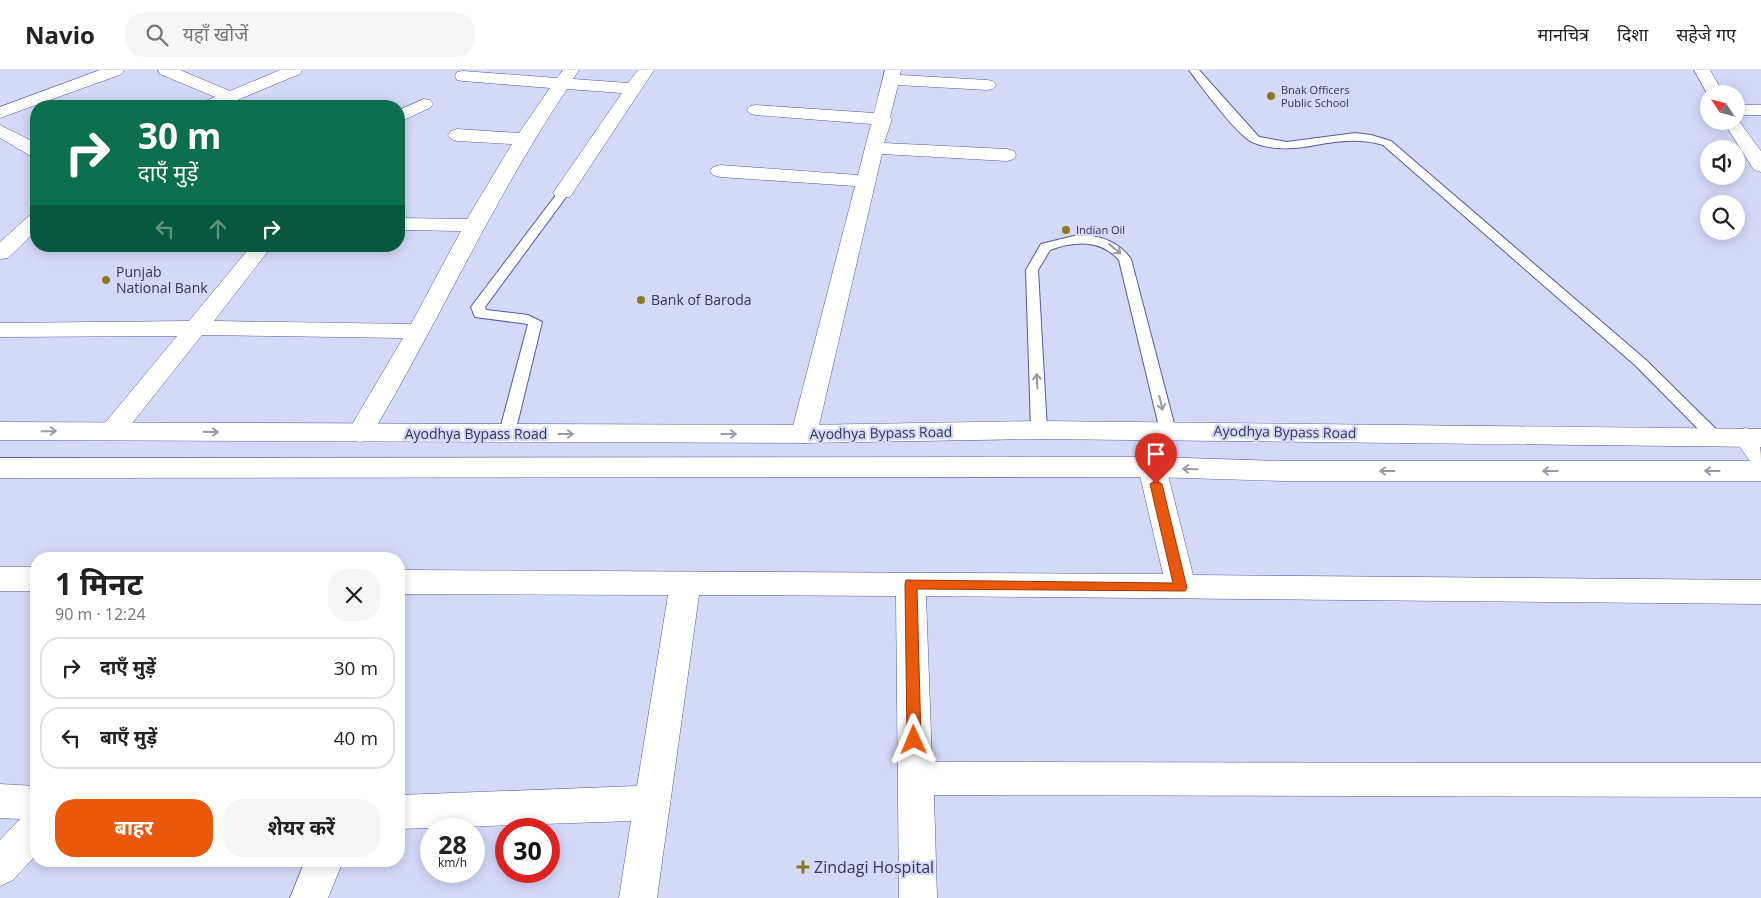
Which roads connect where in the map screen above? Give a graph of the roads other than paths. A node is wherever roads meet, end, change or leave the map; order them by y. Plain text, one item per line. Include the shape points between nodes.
1 (116, 70) edge
2 (166, 70) edge
3 (294, 70) edge
4 (646, 70) edge
5 (1194, 70) edge
6 (1702, 70) edge
7 (892, 74) edge
8 (463, 76) dead end
9 (567, 76) edge
10 (987, 85) dead end
11 (1710, 85) edge
12 (634, 89) junction
13 (230, 97) junction
14 (35, 100) edge
15 (223, 100) edge
16 (30, 102) edge
17 (424, 104) dead end
18 (756, 110) dead end
19 (1745, 110) edge
20 (1761, 110) edge
21 (0, 113) edge
22 (405, 114) edge
23 (882, 119) junction
24 (0, 130) edge
25 (1738, 130) edge
26 (457, 136) dead end
27 (524, 139) junction
28 (30, 148) edge
29 (876, 148) junction
30 (1007, 154) dead end
31 (1761, 166) edge
32 (720, 171) dead end
33 (867, 181) junction
34 (563, 193) joint
35 (405, 224) edge
36 (474, 224) junction
37 (30, 226) edge
38 (257, 252) edge
39 (0, 253) edge
40 (198, 328) junction
41 (0, 330) edge
42 (418, 331) junction
43 (113, 430) junction
44 (1039, 430) junction
45 (1221, 431) junction
46 (0, 432) edge
47 (1168, 432) junction
48 (360, 433) junction
49 (507, 434) junction
50 (804, 434) junction
51 (1715, 437) junction
52 (1756, 444) edge
53 (1152, 467) junction
54 (0, 468) edge
55 (1232, 470) junction
56 (1761, 471) edge
57 (0, 579) edge
58 (30, 579) edge
59 (405, 582) edge
60 (685, 584) junction
61 (911, 584) junction
62 (1181, 588) junction
63 (1761, 592) edge
64 (915, 778) junction
65 (1761, 780) edge
66 (0, 801) edge
67 (30, 803) edge
68 (652, 803) junction
69 (405, 812) edge
70 (30, 836) edge
71 (322, 867) edge
72 (0, 868) edge
73 (309, 898) edge
74 (638, 898) edge
75 (918, 898) edge

1 - 14 street
2 - 13 street
3 - 13 street
4 - 12 street
5 - 51 lane via 1253,138 1278,145 1361,136 1387,144 1642,363
6 - 11 street
7 - 10 street
7 - 23 street
8 - 9 street
9 - 12 street
9 - 27 street
12 - 34 street
13 - 15 street
16 - 21 street
17 - 22 street
18 - 23 street
19 - 20 street
23 - 29 street
24 - 28 street
25 - 31 street
26 - 27 street
27 - 36 street
29 - 30 street
29 - 33 street
32 - 33 street
33 - 50 street
34 - 49 lane via 478,307 480,314 535,322
35 - 36 street
36 - 42 street
37 - 39 street
38 - 40 street
40 - 41 street
40 - 42 street
40 - 43 street
42 - 48 street
46 -> 43 street, Ayodhya Bypass Road
43 -> 48 street, Ayodhya Bypass Road
44 - 47 street, Ayodhya Bypass Road
44 -> 47 lane via 1032,270 1045,247 1086,239 1107,242 1126,259
44 - 50 street, Ayodhya Bypass Road
45 - 47 street, Ayodhya Bypass Road
45 - 51 street, Ayodhya Bypass Road
45 - 55 street
48 - 49 street, Ayodhya Bypass Road
49 -> 50 street, Ayodhya Bypass Road
51 - 52 street, Ayodhya Bypass Road
53 - 54 street
55 -> 53 street
53 - 62 street
56 -> 55 street
57 - 58 street
59 - 60 street
60 - 61 street
60 - 68 street
61 - 62 street
61 - 64 street
62 - 63 street
64 - 65 street
64 - 75 street
66 - 67 street
68 - 69 street
68 - 74 street
70 - 72 street
71 - 73 street

